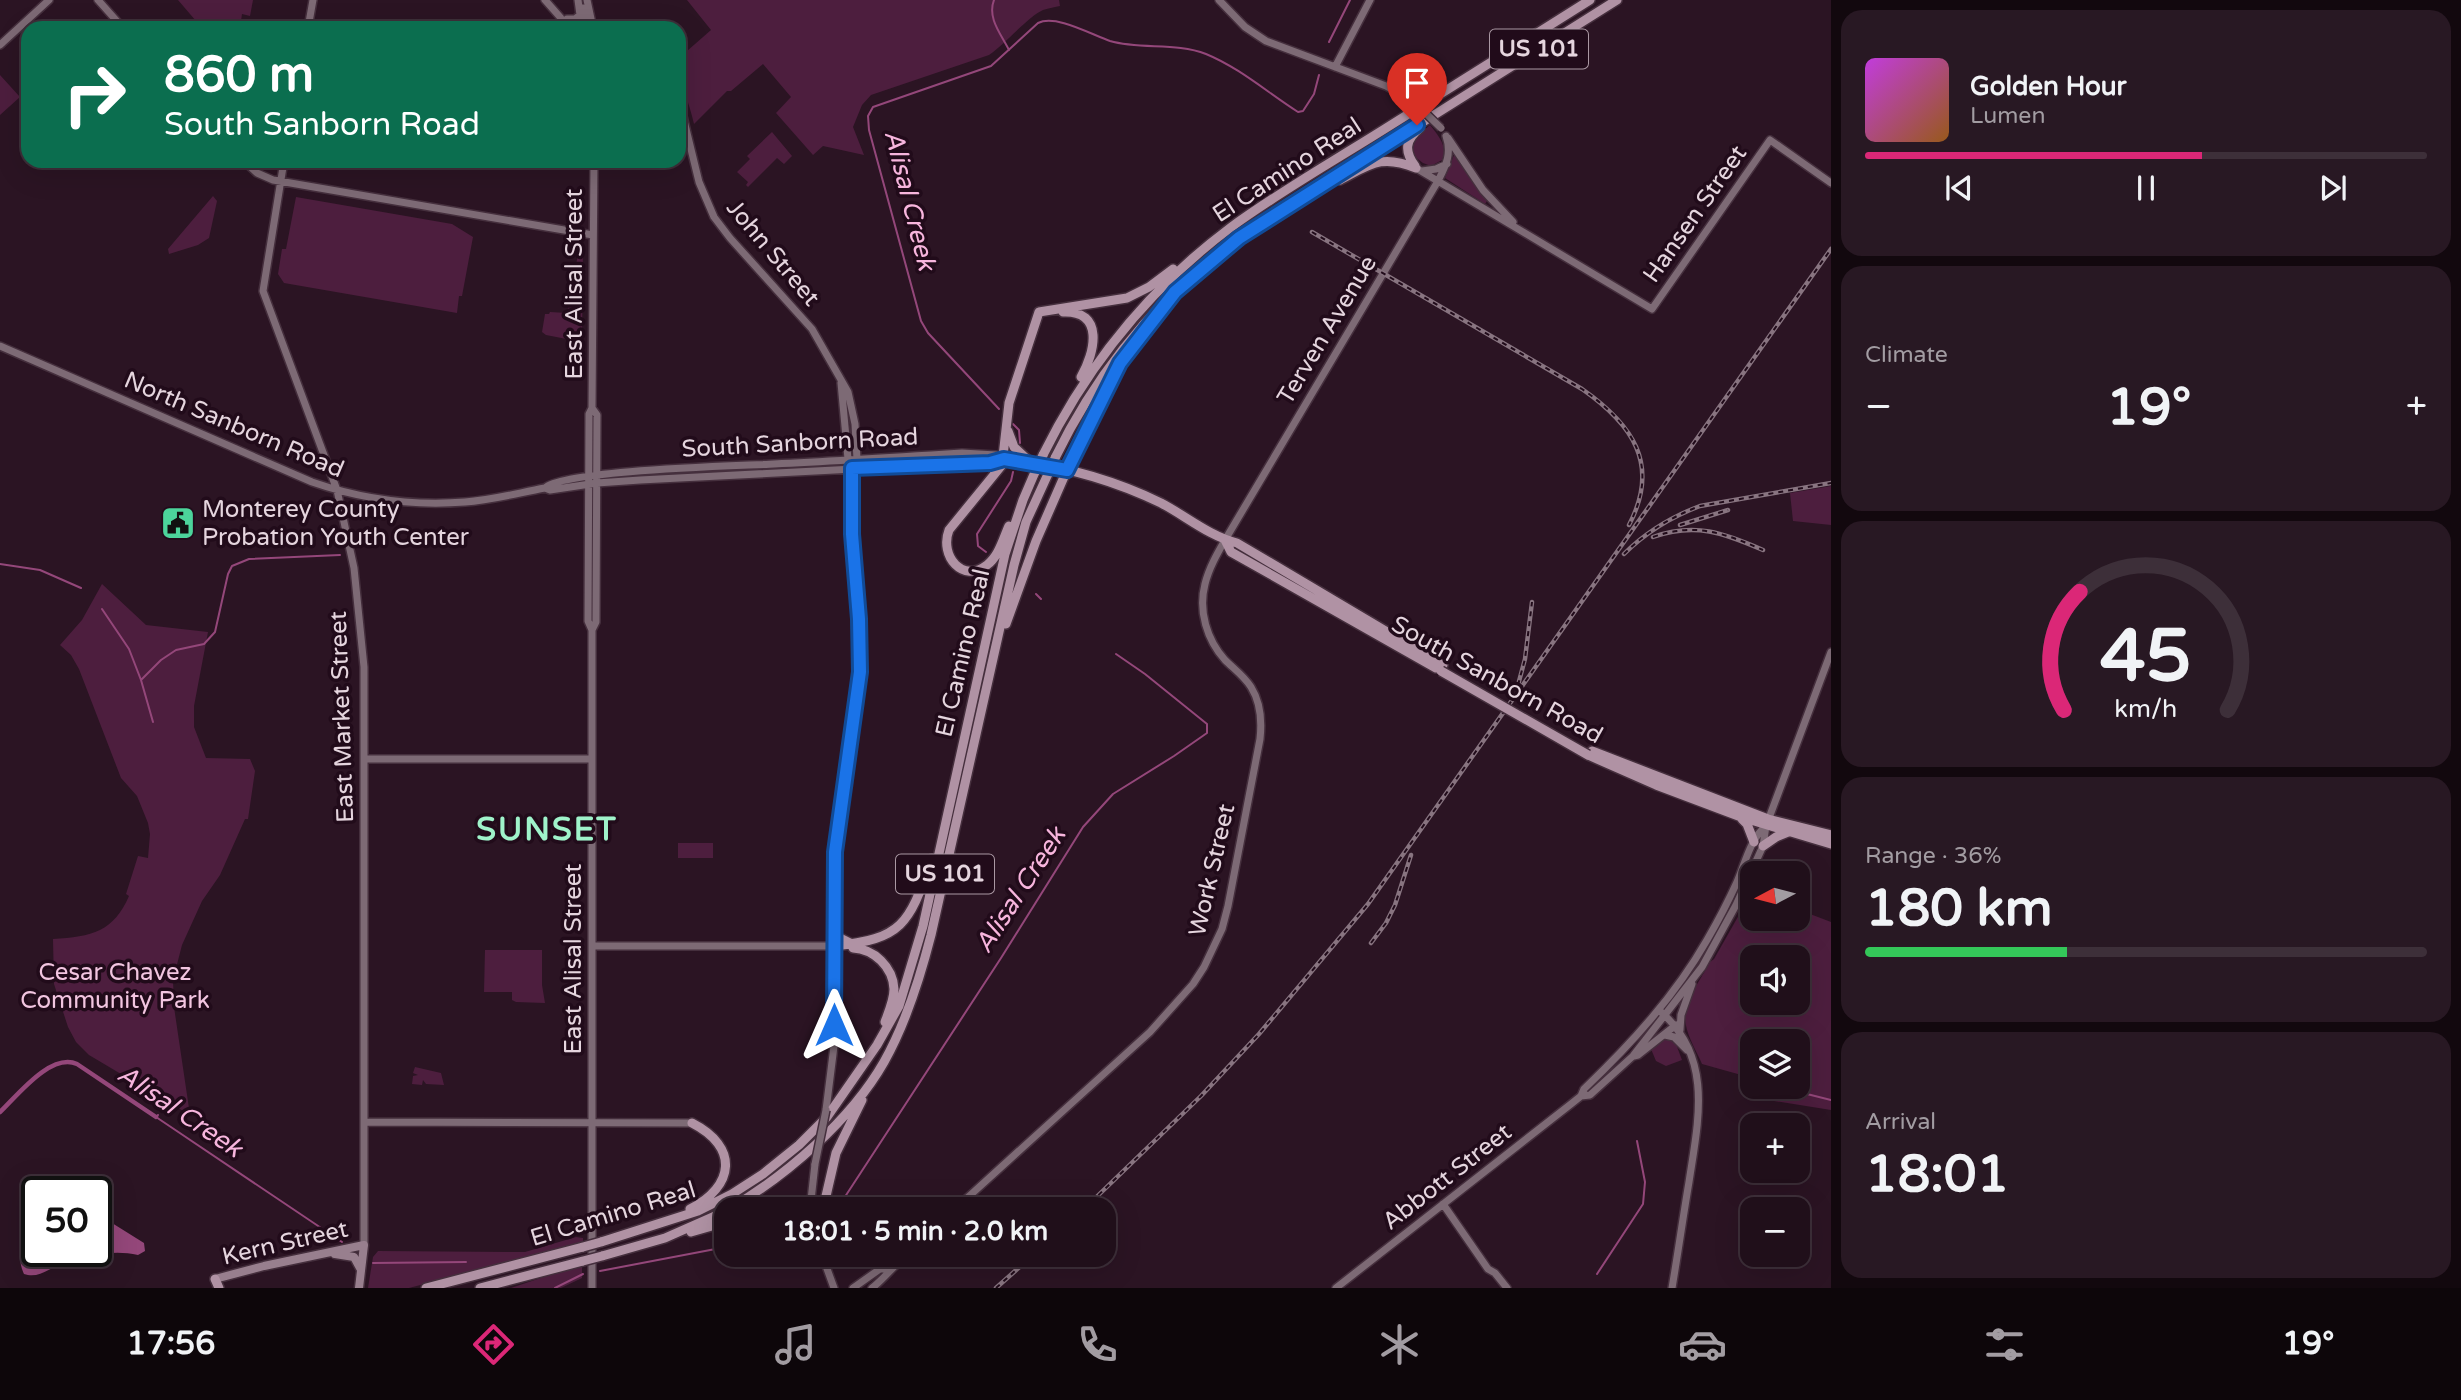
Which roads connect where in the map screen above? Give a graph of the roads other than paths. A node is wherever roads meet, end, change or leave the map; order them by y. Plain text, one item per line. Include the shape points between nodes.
1 (49, 0) edge
2 (98, 0) edge
3 (313, 0) edge
4 (545, 0) edge
5 (580, 0) edge
6 (587, 0) edge
7 (1219, 0) edge
8 (1370, 0) edge
9 (1617, 0) edge
10 (1585, 2) edge
11 (26, 21) edge
12 (117, 21) edge
13 (309, 21) edge
14 (565, 21) edge
15 (585, 21) edge
16 (592, 21) edge
17 (21, 26) edge
18 (0, 45) edge
19 (1335, 67) junction
20 (1461, 98) junction
21 (686, 129) edge
22 (1443, 132) junction
23 (1447, 163) junction
24 (252, 168) edge
25 (284, 168) edge
26 (594, 168) edge
27 (1419, 169) junction
28 (281, 181) junction
29 (1438, 181) junction
30 (1831, 183) edge
31 (1286, 207) junction
32 (1521, 230) junction
33 (593, 235) junction
34 (1208, 245) junction
35 (1175, 292) junction
36 (1034, 326) junction
37 (0, 346) edge
38 (841, 383) junction
39 (592, 408) junction
40 (1063, 416) junction
41 (1006, 424) junction
42 (848, 459) junction
43 (857, 459) junction
44 (1004, 459) junction
45 (1033, 467) junction
46 (852, 468) junction
47 (1067, 470) junction
48 (597, 479) junction
49 (587, 480) junction
50 (337, 490) junction
51 (1023, 500) junction
52 (1225, 540) junction
53 (592, 630) junction
54 (995, 652) junction
55 (1831, 652) edge
56 (1589, 753) junction
57 (365, 759) junction
58 (592, 760) junction
59 (1741, 817) junction
60 (1767, 822) junction
61 (944, 827) junction
62 (1788, 832) junction
63 (1831, 835) edge
64 (1758, 844) junction
65 (1831, 844) edge
66 (834, 920) junction
67 (859, 944) junction
68 (592, 946) junction
69 (834, 946) junction
70 (1695, 976) junction
71 (1662, 1012) junction
72 (1678, 1028) junction
73 (1665, 1035) junction
74 (877, 1045) junction
75 (1689, 1051) junction
76 (1633, 1056) junction
77 (868, 1087) junction
78 (1581, 1096) junction
79 (365, 1122) junction
80 (592, 1124) junction
81 (692, 1124) joint
82 (747, 1197) edge
83 (811, 1197) edge
84 (826, 1197) edge
85 (968, 1197) edge
86 (1443, 1204) junction
87 (714, 1216) edge
88 (659, 1224) junction
89 (714, 1225) edge
90 (665, 1238) junction
91 (364, 1245) junction
92 (328, 1253) junction
93 (826, 1267) edge
94 (892, 1267) edge
95 (889, 1269) junction
96 (362, 1275) junction
97 (524, 1276) junction
98 (216, 1285) edge
99 (590, 1287) edge
100 (359, 1288) edge
101 (426, 1288) edge
102 (480, 1288) edge
103 (498, 1288) edge
104 (834, 1288) edge
105 (853, 1288) edge
106 (872, 1288) edge
107 (1336, 1288) edge
108 (1507, 1288) edge
109 (1672, 1288) edge

1 - 11 main road
2 - 12 main road
3 - 13 main road
4 - 14 main road
5 - 14 main road via 580,15
5 - 15 main road
6 - 16 main road
7 - 19 main road via 1255,35
8 - 19 main road
9 - 20 highway, El Camino Real / US 101
10 - 34 highway, El Camino Real / US 101 via 1279,195
17 - 18 main road
19 - 22 main road, bridge via 1402,93
20 - 27 highway via 1409,140 1406,151
20 - 31 highway, El Camino Real / US 101
21 - 38 main road, John Street via 699,182 714,217 812,329
22 - 23 main road, Terven Avenue via 1450,147
22 - 32 main road via 1483,190
23 - 27 main road via 1436,169
23 - 29 main road, Terven Avenue
24 - 28 main road via 261,176
25 - 28 main road, East Market Street
26 - 33 main road, East Alisal Street
27 - 29 main road
27 - 31 highway via 1397,160 1377,162
28 - 33 main road
28 - 50 main road, East Market Street via 264,293
29 - 32 main road
29 - 52 main road, Terven Avenue
30 - 32 main road, Hansen Street via 1770,140 1652,309
31 - 35 highway, El Camino Real / US 101 via 1217,255
33 - 39 main road, East Alisal Street
34 - 36 highway via 1131,296 1039,312
34 - 40 highway, El Camino Real / US 101 via 1128,324
35 - 47 highway via 1120,363
35 - 54 highway, El Camino Real / US 101, bridge via 1103,376 1055,458 1026,522
36 - 40 highway via 1047,316 1069,312 1085,319 1093,331 1091,355
36 - 41 highway
37 - 50 main road, North Sanborn Road
38 - 42 main road, John Street
38 - 43 main road, John Street via 852,407
39 - 48 main road, East Alisal Street via 597,415
39 - 49 main road, East Alisal Street
40 - 45 highway, El Camino Real / US 101, bridge
41 - 44 highway
41 - 45 highway via 1014,447
42 - 43 main road, South Sanborn Road
42 - 46 main road, John Street
42 - 48 main road, South Sanborn Road
43 - 44 main road, South Sanborn Road via 962,453
43 - 46 main road, John Street
44 - 45 highway, South Sanborn Road
44 - 46 main road, South Sanborn Road
44 - 51 highway via 1000,470 949,530 945,546 953,562 968,570 988,564
45 - 47 highway, South Sanborn Road
45 - 51 highway, El Camino Real / US 101
46 - 48 main road, South Sanborn Road
46 - 66 main road, John Street via 860,672 837,828
47 - 52 highway, South Sanborn Road via 1144,495
47 - 54 highway
48 - 49 main road, North Sanborn Road
48 - 53 main road, East Alisal Street via 596,622
49 - 50 main road, North Sanborn Road via 481,500 426,503
49 - 53 main road, East Alisal Street via 588,621
50 - 57 main road, East Market Street via 353,561 362,639
51 - 61 highway, El Camino Real / US 101 via 1005,554
52 - 56 highway, South Sanborn Road, bridge via 1230,551
52 - 85 main road, Work Street via 1204,585 1205,622 1221,655 1252,689 1261,719 1222,929 1193,984 1150,1032
53 - 58 main road, East Alisal Street
54 - 77 highway, El Camino Real / US 101 via 923,967 902,1023
55 - 60 main road, Abbott Street
56 - 59 highway, South Sanborn Road
56 - 60 highway, South Sanborn Road
57 - 58 main road
57 - 79 main road, East Market Street
58 - 68 main road, East Alisal Street
59 - 60 highway, South Sanborn Road
59 - 64 highway
60 - 62 highway
60 - 63 highway
60 - 64 main road, Abbott Street
61 - 67 highway via 916,904 906,918 884,936
61 - 74 highway, El Camino Real / US 101 via 908,978 899,1006
62 - 64 highway
62 - 65 highway
64 - 70 main road, Abbott Street via 1737,905
64 - 71 main road, Abbott Street via 1707,941
66 - 67 highway via 839,938
66 - 69 main road, John Street
67 - 69 highway
68 - 69 main road
68 - 80 main road, East Alisal Street
69 - 74 highway via 867,951 888,968 894,997
69 - 83 main road, John Street, bridge via 834,1046
70 - 71 main road, Abbott Street
70 - 72 main road
71 - 72 main road
71 - 76 main road, Abbott Street
71 - 78 main road, Abbott Street
72 - 73 main road
72 - 75 main road
73 - 75 main road
73 - 76 main road
74 - 88 highway, El Camino Real / US 101 via 827,1116 773,1166 709,1206
75 - 109 main road via 1700,1109
76 - 78 main road, Abbott Street via 1590,1095
77 - 82 highway, El Camino Real / US 101 via 832,1129
77 - 84 highway via 836,1153
78 - 86 main road, Abbott Street
79 - 80 main road
79 - 91 main road, East Market Street
80 - 81 main road
80 - 99 main road, East Alisal Street
81 - 88 highway via 710,1133 720,1145 726,1162 724,1177 704,1201
86 - 107 main road, Abbott Street
86 - 108 main road via 1488,1269
87 - 90 highway, El Camino Real / US 101
88 - 101 highway, El Camino Real / US 101, bridge
89 - 90 highway
90 - 97 highway, El Camino Real / US 101, bridge
91 - 92 main road, Kern Street
91 - 96 main road, East Market Street
92 - 96 main road via 355,1258
92 - 98 main road, Kern Street
93 - 104 main road
94 - 95 main road
95 - 105 main road via 880,1269
95 - 106 main road via 886,1278
96 - 100 main road, East Market Street
97 - 102 highway, El Camino Real / US 101
97 - 103 highway

